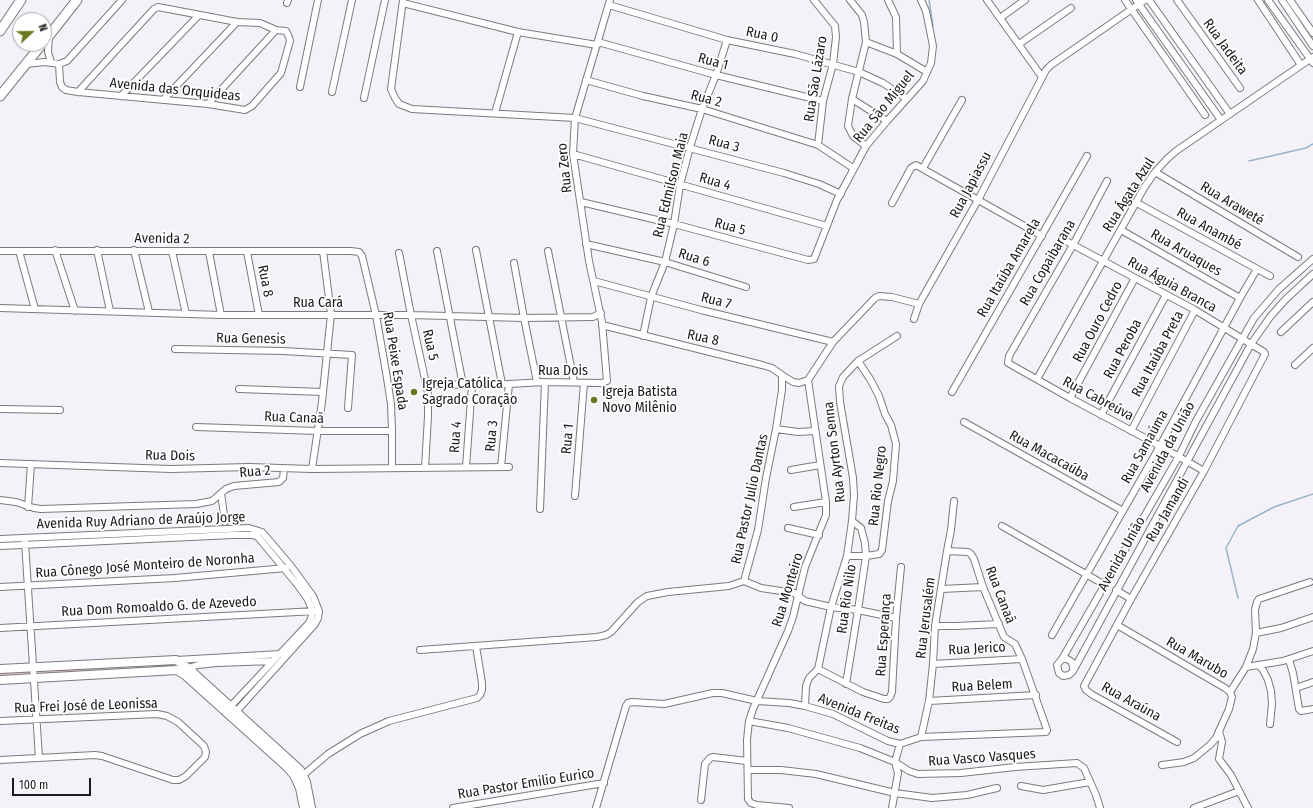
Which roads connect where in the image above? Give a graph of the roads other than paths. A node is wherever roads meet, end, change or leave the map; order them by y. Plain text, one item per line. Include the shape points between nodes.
1 (21, 0) edge
2 (77, 0) edge
3 (122, 0) edge
4 (318, 0) edge
5 (352, 0) edge
6 (385, 0) edge
7 (814, 0) edge
8 (850, 0) edge
9 (888, 0) edge
10 (921, 0) edge
11 (987, 0) edge
12 (1026, 0) edge
13 (1125, 0) edge
14 (1145, 0) edge
15 (1149, 0) edge
16 (1177, 0) edge
17 (1258, 0) edge
18 (1268, 0) edge
19 (1282, 0) edge
20 (1290, 0) edge
21 (403, 1) edge
22 (610, 2) edge
23 (1138, 2) edge
24 (1071, 8) dead end
25 (1132, 9) junction
26 (199, 15) junction
27 (1000, 18) junction
28 (237, 22) junction
29 (276, 30) junction
30 (0, 31) edge
31 (52, 31) edge
32 (518, 32) junction
33 (1313, 33) edge
34 (726, 40) junction
35 (866, 42) junction
36 (597, 44) junction
37 (1019, 44) junction
38 (1313, 46) edge
39 (36, 52) edge
40 (48, 52) edge
41 (897, 54) junction
42 (1312, 60) edge
43 (51, 62) junction
44 (26, 64) junction
45 (59, 64) junction
46 (832, 64) junction
47 (1302, 65) junction
48 (859, 72) junction
49 (927, 72) junction
50 (716, 75) junction
51 (1042, 77) junction
52 (586, 80) junction
53 (1209, 84) junction
54 (300, 87) dead end
55 (1240, 88) dead end
56 (1200, 90) junction
57 (78, 92) junction
58 (332, 92) dead end
59 (0, 96) edge
60 (121, 96) junction
61 (364, 98) dead end
62 (164, 99) junction
63 (852, 99) junction
64 (907, 99) junction
65 (962, 100) dead end
66 (823, 102) junction
67 (208, 104) junction
68 (702, 109) junction
69 (495, 113) junction
70 (1230, 114) junction
71 (1205, 115) dead end
72 (575, 118) junction
73 (887, 120) junction
74 (1221, 120) junction
75 (818, 145) junction
76 (866, 146) junction
77 (690, 147) junction
78 (573, 154) junction
79 (1087, 156) dead end
80 (853, 168) junction
81 (923, 168) junction
82 (1155, 172) junction
83 (1107, 181) dead end
84 (680, 185) junction
85 (841, 194) junction
86 (978, 200) junction
87 (581, 202) junction
88 (892, 203) dead end
89 (1137, 203) junction
90 (674, 224) junction
91 (827, 226) junction
92 (1121, 230) junction
93 (1042, 236) junction
94 (1064, 240) dead end
95 (586, 244) junction
96 (1073, 245) junction
97 (55, 250) junction
98 (97, 250) junction
99 (134, 250) junction
100 (476, 250) dead end
101 (0, 251) edge
102 (19, 251) junction
103 (172, 251) junction
104 (323, 251) junction
105 (437, 251) dead end
106 (548, 251) dead end
107 (209, 252) junction
108 (247, 252) junction
109 (399, 253) dead end
110 (781, 253) joint
111 (1298, 257) dead end
112 (362, 259) joint
113 (1313, 259) edge
114 (1103, 260) junction
115 (665, 262) junction
116 (514, 263) dead end
117 (1257, 269) junction
118 (1313, 274) edge
119 (1270, 276) dead end
120 (1135, 278) junction
121 (594, 281) junction
122 (746, 287) dead end
123 (1166, 295) junction
124 (651, 297) junction
125 (1240, 298) junction
126 (1313, 302) edge
127 (919, 304) junction
128 (0, 308) edge
129 (35, 309) junction
130 (1195, 310) junction
131 (75, 311) junction
132 (110, 311) junction
133 (149, 312) junction
134 (601, 313) junction
135 (186, 314) junction
136 (331, 314) junction
137 (221, 315) junction
138 (376, 315) junction
139 (411, 315) junction
140 (259, 316) junction
141 (451, 317) junction
142 (593, 317) junction
143 (488, 318) junction
144 (524, 318) junction
145 (561, 318) junction
146 (914, 319) dead end
147 (602, 324) junction
148 (1224, 327) junction
149 (1281, 332) dead end
150 (643, 336) junction
151 (897, 336) dead end
152 (1241, 338) junction
153 (833, 342) junction
154 (1251, 344) junction
155 (1313, 348) edge
156 (175, 349) dead end
157 (326, 354) junction
158 (1266, 355) joint
159 (1009, 356) joint
160 (858, 361) junction
161 (1295, 365) dead end
162 (782, 375) junction
163 (1037, 379) junction
164 (808, 380) junction
165 (537, 382) junction
166 (545, 382) junction
167 (574, 382) junction
168 (584, 383) junction
169 (602, 383) joint
170 (502, 384) junction
171 (509, 384) junction
172 (463, 385) junction
173 (472, 385) junction
174 (427, 386) junction
175 (239, 389) dead end
176 (323, 392) junction
177 (952, 392) dead end
178 (1070, 398) junction
179 (348, 408) dead end
180 (0, 409) edge
181 (60, 410) dead end
182 (1101, 415) junction
183 (964, 422) dead end
184 (196, 427) dead end
185 (776, 429) junction
186 (318, 431) junction
187 (392, 431) junction
188 (815, 431) junction
189 (1131, 431) junction
190 (1160, 446) junction
191 (1178, 456) junction
192 (1187, 461) junction
193 (0, 463) edge
194 (31, 464) junction
195 (820, 464) junction
196 (466, 467) junction
197 (501, 467) junction
198 (509, 467) dead end
199 (392, 468) junction
200 (425, 468) junction
201 (284, 469) junction
202 (312, 469) junction
203 (791, 470) dead end
204 (1204, 471) junction
205 (221, 493) junction
206 (575, 496) dead end
207 (0, 500) edge
208 (954, 501) dead end
209 (826, 502) junction
210 (28, 506) junction
211 (794, 507) dead end
212 (540, 509) dead end
213 (1123, 511) junction
214 (852, 521) junction
215 (225, 522) dead end
216 (1002, 526) dead end
217 (788, 528) dead end
218 (819, 535) junction
219 (0, 539) edge
220 (25, 542) junction
221 (0, 546) edge
222 (947, 551) junction
223 (847, 556) junction
224 (866, 556) junction
225 (291, 566) junction
226 (902, 567) dead end
227 (284, 569) junction
228 (1086, 574) junction
229 (744, 581) junction
230 (1310, 582) dead end
231 (1105, 585) junction
232 (28, 586) junction
233 (0, 587) edge
234 (983, 587) junction
235 (941, 588) junction
236 (1116, 590) junction
237 (798, 596) junction
238 (1131, 599) junction
239 (831, 607) junction
240 (858, 610) junction
241 (319, 611) junction
242 (312, 612) junction
243 (1313, 617) edge
244 (896, 618) junction
245 (999, 624) junction
246 (1117, 625) junction
247 (31, 626) junction
248 (935, 626) junction
249 (0, 628) edge
250 (1256, 633) junction
251 (1052, 634) dead end
252 (476, 646) junction
253 (420, 650) dead end
254 (1313, 651) edge
255 (281, 657) junction
256 (1062, 659) junction
257 (176, 660) junction
258 (1022, 660) junction
259 (1289, 660) junction
260 (273, 661) junction
261 (933, 664) junction
262 (1258, 665) junction
263 (34, 666) junction
264 (188, 668) junction
265 (1073, 668) junction
266 (1246, 668) junction
267 (0, 669) edge
268 (818, 669) junction
269 (177, 670) junction
270 (1090, 676) joint
271 (35, 678) junction
272 (0, 680) edge
273 (1313, 682) edge
274 (846, 684) junction
275 (1296, 688) junction
276 (1230, 692) junction
277 (1036, 695) junction
278 (757, 701) junction
279 (929, 701) junction
280 (805, 706) junction
281 (1313, 709) edge
282 (231, 712) junction
283 (37, 720) junction
284 (0, 721) edge
285 (749, 721) junction
286 (1270, 724) dead end
287 (1047, 730) joint
288 (1219, 730) junction
289 (921, 737) junction
290 (1178, 742) dead end
291 (900, 744) junction
292 (39, 758) junction
293 (0, 760) edge
294 (747, 761) junction
295 (896, 762) junction
296 (1162, 765) dead end
297 (748, 770) junction
298 (300, 778) junction
299 (1090, 782) junction
300 (604, 783) junction
301 (1021, 786) dead end
302 (997, 788) dead end
303 (1239, 791) junction
304 (895, 793) junction
305 (701, 800) dead end
306 (764, 806) edge
307 (304, 808) edge
308 (311, 808) edge
309 (453, 808) edge
310 (596, 808) edge
311 (789, 808) edge
312 (892, 808) edge
313 (1100, 808) edge
314 (1194, 808) edge
315 (1248, 808) edge

1 - 30 main road
2 - 31 main road
3 - 45 street via 71,58
4 - 54 street
5 - 58 street
6 - 61 street
7 - 46 street, Rua São Lázaro via 835,26
8 - 35 street via 862,15
9 - 41 street via 896,18
10 - 49 street, Rua São Miguel via 926,11 933,46
11 - 27 street
12 - 27 street
13 - 25 street
14 - 23 street, Rua Japiassu
15 - 53 street
16 - 55 street, Rua Jadeita
17 - 47 street
18 - 42 street
19 - 38 street
20 - 33 street
21 - 32 street, Rua 1
21 - 69 street, Rua 3 via 391,89 394,98 399,104 412,109
22 - 34 street, Rua 0
22 - 36 street, Rua Zero
23 - 25 street, Rua Japiassu
23 - 56 street
24 - 37 street
25 - 51 street, Rua Japiassu via 1051,64
25 - 71 street
26 - 28 street
26 - 57 street via 158,7
26 - 60 street
27 - 37 street
28 - 29 street via 260,23
28 - 62 street
29 - 67 street
29 - 67 street, Avenida das Orquideas via 286,31 290,41 281,73 248,109
32 - 36 street, Rua 1
32 - 69 street
34 - 46 street, Rua 0
34 - 50 street, Rua Edmilson Maia
35 - 41 street
35 - 48 street
36 - 50 street, Rua 1
36 - 52 street, Rua Zero
37 - 51 street
39 - 44 main road
40 - 43 street
41 - 49 street
42 - 47 street, Rua Ágata Azul
43 - 44 street
43 - 45 street
44 - 59 main road
45 - 57 street, Avenida das Orquideas via 62,87
46 - 48 street, Rua 0
46 - 66 street, Rua São Lázaro
47 - 70 street, Rua Ágata Azul
48 - 63 street
48 - 64 street, Rua 0 via 883,83
49 - 64 street, Rua São Miguel via 923,81
50 - 66 street, Rua 1
50 - 68 street, Rua Edmilson Maia
51 - 86 street, Rua Japiassu
52 - 68 street, Rua 2
52 - 72 street, Rua Zero
53 - 56 street
53 - 70 street
56 - 74 street
57 - 60 street, Avenida das Orquideas
60 - 62 street, Avenida das Orquideas
62 - 67 street, Avenida das Orquideas
63 - 73 street
63 - 76 street via 848,126 853,136
64 - 73 street, Rua São Miguel
65 - 81 street
66 - 75 street, Rua São Lázaro
68 - 75 street, Rua 2
68 - 77 street, Rua Edmilson Maia
69 - 72 street, Rua 3
70 - 74 street, Rua Ágata Azul
72 - 77 street, Rua 3
72 - 78 street, Rua Zero
73 - 76 street, Rua São Miguel
74 - 82 street, Rua Ágata Azul via 1176,151
75 - 80 street
76 - 80 street, Rua São Miguel
77 - 84 street, Rua Edmilson Maia
77 - 85 street, Rua 3 via 784,172
78 - 84 street, Rua 4
78 - 87 street, Rua Zero
79 - 93 street, Rua Itaúba Amarela
80 - 85 street, Rua São Miguel
81 - 86 street
81 - 88 street via 916,165 911,168
82 - 89 street, Rua Ágata Azul
82 - 111 street, Rua Araweté
83 - 96 street, Rua Copaibarana
84 - 90 street, Rua Edmilson Maia
84 - 91 street, Rua 4
85 - 91 street, Rua São Miguel
86 - 93 street
86 - 127 street, Rua Japiassu
87 - 90 street, Rua 5
87 - 95 street, Rua Zero
89 - 92 street, Rua Ágata Azul
89 - 117 street, Rua Anambé
90 - 110 street, Rua 5
90 - 115 street, Rua Edmilson Maia
91 - 110 street, Rua São Miguel via 814,258 808,260
92 - 114 street, Rua Ágata Azul
92 - 125 street, Rua Aruaques
93 - 177 street, Rua Itaúba Amarela
94 - 96 street, Rua Águia Branca
95 - 115 street, Rua 6
95 - 121 street, Rua Zero
96 - 114 street, Rua Águia Branca
96 - 159 street, Rua Copaibarana
97 - 98 street, Avenida 2
97 - 102 street, Avenida 2
97 - 131 street
98 - 99 street, Avenida 2
98 - 132 street
99 - 103 street, Avenida 2
99 - 133 street
100 - 143 street
101 - 102 street, Avenida 2
102 - 129 street
103 - 107 street, Avenida 2
103 - 135 street
104 - 108 street, Avenida 2
104 - 112 street, Avenida 2 via 357,252
104 - 136 street
105 - 141 street
106 - 145 street
107 - 108 street, Avenida 2
107 - 137 street
108 - 140 street, Rua 8
109 - 139 street, Rua 5
112 - 138 street, Rua Peixe Espada
113 - 152 street, Avenida da União via 1265,304
114 - 120 street, Rua Águia Branca
114 - 163 street, Rua Ágata Azul
115 - 122 street, Rua 6
115 - 124 street, Rua Edmilson Maia
116 - 144 street
117 - 119 street, Rua Anambé
117 - 125 street, Rua Samaúma
118 - 154 street, Avenida União via 1285,300
120 - 123 street, Rua Águia Branca
120 - 178 street, Rua Ouro Cedro
121 - 124 street, Rua 7
121 - 134 street, Rua Zero
123 - 130 street, Rua Águia Branca
123 - 182 street, Rua Peroba
124 - 150 street, Rua Edmilson Maia
124 - 153 street, Rua 7
125 - 148 street, Rua Samaúma
126 - 149 street
127 - 146 street, Rua Japiassu
127 - 153 street via 879,296
128 - 129 street, Rua Cará
129 - 131 street, Rua Cará
130 - 148 street, Rua Águia Branca
130 - 189 street, Rua Itaúba Preta
131 - 132 street, Rua Cará
132 - 133 street, Rua Cará
133 - 135 street, Rua Cará
134 - 142 street, Rua Cará
134 - 147 street, Rua Zero
135 - 137 street, Rua Cará
136 - 138 street, Rua Cará
136 - 140 street, Rua Cará
136 - 157 street
137 - 140 street, Rua Cará
138 - 139 street, Rua Cará
138 - 187 street, Rua Peixe Espada via 391,404
139 - 141 street, Rua Cará
139 - 174 street, Rua 5
141 - 143 street, Rua Cará
141 - 172 street
142 - 145 street, Rua Cará
142 - 147 street, Rua 8
143 - 144 street, Rua Cará
143 - 170 street
144 - 145 street, Rua Cará
144 - 165 street
145 - 167 street
147 - 150 street, Rua 8
147 - 169 street, Rua Zero via 607,380
148 - 152 street, Rua Águia Branca
148 - 190 street, Rua Samaúma
150 - 162 street, Rua 8 via 762,365
151 - 160 street, Rua Ayrton Senna
152 - 154 street, Rua Águia Branca
152 - 191 street, Avenida da União
153 - 164 street
154 - 158 street, Rua Águia Branca
154 - 192 street, Avenida União
155 - 161 street
156 - 157 street, Rua Genesis
157 - 176 street
157 - 179 street, Rua Genesis via 352,356
158 - 204 street, Rua Jamandi
159 - 163 street, Rua Cabreúva via 1009,364
160 - 214 street, Rua Ayrton Senna via 843,377 839,386 853,484
160 - 224 street, Rua Rio Negro via 879,396 892,425 896,444 894,481 888,501 882,550 880,554
162 - 164 street via 799,383
162 - 185 street, Rua Pastor Julio Dantas
163 - 178 street, Rua Cabreúva
164 - 188 street, Rua Monteiro
165 - 166 street, Rua Dois
165 - 171 street, Rua Dois
166 - 167 street, Rua Dois
166 - 212 street
167 - 168 street, Rua Dois
168 - 169 street, Rua Dois
168 - 206 street, Rua 1
170 - 171 street, Rua Dois
170 - 173 street, Rua Dois
171 - 197 street, Rua 3
172 - 173 street, Rua Dois
172 - 174 street, Rua Dois
173 - 196 street, Rua 4
174 - 200 street, Rua 5
175 - 176 street
176 - 186 street
178 - 182 street, Rua Cabreúva
180 - 181 street
182 - 189 street, Rua Cabreúva
183 - 213 street, Rua Macacaúba
184 - 186 street, Rua Canaã
185 - 188 street
185 - 229 street, Rua Pastor Julio Dantas via 758,530
186 - 187 street, Rua Canaã
186 - 202 street
187 - 199 street, Rua Peixe Espada
188 - 195 street, Rua Monteiro
189 - 190 street, Rua Cabreúva
190 - 191 street, Rua Cabreúva
190 - 213 street, Rua Samaúma
191 - 192 street, Rua Cabreúva
191 - 231 street, Avenida da União
192 - 204 street, Rua Cabreúva
192 - 236 street, Avenida União
193 - 194 street, Rua Dois
194 - 201 street, Rua Dois via 171,469
194 - 210 street
195 - 203 street
195 - 209 street, Rua Monteiro
196 - 197 street, Rua 2
196 - 200 street, Rua 2
197 - 198 street, Rua 2
199 - 200 street, Rua 2
199 - 202 street, Rua 2
201 - 202 street, Rua 2
201 - 205 street, Rua 2 via 283,478 279,482 241,484 229,487
204 - 238 street, Rua Jamandi
205 - 210 street, Rua 2 via 212,501 190,505 50,509
205 - 215 street
207 - 210 street, Rua 2
208 - 222 street, Rua Jerusalém
209 - 211 street
209 - 218 street, Rua Monteiro via 826,516
213 - 228 street, Rua Samaúma
214 - 223 street, Rua Ayrton Senna
214 - 224 street, Rua Rio Nilo via 860,528
216 - 228 street
217 - 218 street
218 - 237 street, Rua Monteiro via 805,567
219 - 220 street, Avenida Ruy Adriano de Araújo Jorge
220 - 221 street, Avenida Ruy Adriano de Araújo Jorge
220 - 225 street, Avenida Ruy Adriano de Araújo Jorge via 249,528 262,532
220 - 227 street, Avenida Ruy Adriano de Araújo Jorge via 254,535
220 - 232 street
222 - 234 street, Rua Canaã via 971,554
222 - 235 street, Rua Jerusalém
223 - 224 street
223 - 239 street, Rua Ayrton Senna
224 - 240 street, Rua Rio Nilo
225 - 227 street, Rua Cônego José Monteiro de Noronha
225 - 241 street, Avenida Ruy Adriano de Araújo Jorge via 313,596
226 - 244 street, Rua Esperança
227 - 232 street, Rua Cônego José Monteiro de Noronha
227 - 242 street, Avenida Ruy Adriano de Araújo Jorge via 307,598
228 - 231 street
228 - 251 street, Rua Samaúma
229 - 237 street
229 - 252 street, Rua Pastor Julio Dantas via 729,586 647,596 606,635
230 - 250 street via 1259,599 1255,610
231 - 256 street, Avenida da União
232 - 233 street, Rua Cônego José Monteiro de Noronha
232 - 247 street
234 - 235 street
234 - 245 street, Rua Canaã
235 - 248 street, Rua Jerusalém
236 - 238 street
236 - 265 street, Avenida União
237 - 239 street via 806,601
237 - 278 street, Rua Monteiro via 785,638
238 - 246 street, Rua Jamandi
239 - 240 street
239 - 268 street, Rua Ayrton Senna
240 - 244 street
240 - 274 street, Rua Rio Nilo
241 - 242 street, Rua Dom Romoaldo G. de Azevedo
241 - 255 street via 315,624 288,654
242 - 247 street, Rua Dom Romoaldo G. de Azevedo
242 - 255 street via 309,623
243 - 250 street
244 - 274 street, Rua Esperança via 890,697 884,699
245 - 248 street
245 - 258 street, Rua Canaã via 1004,637 1015,644
246 - 270 street, Rua Jamandi
246 - 276 street, Rua Marubo
247 - 249 street, Rua Dom Romoaldo G. de Azevedo
247 - 263 street
248 - 261 street, Rua Jerusalém
250 - 266 street
252 - 253 street, Rua Pastor Julio Dantas
252 - 298 street via 482,683 482,690 477,698 389,721 360,734 328,754
254 - 259 street
255 - 257 street
255 - 260 street
255 - 282 street
256 - 265 street via 1070,660
256 - 265 street, Avenida da União via 1057,665 1057,671 1061,675 1069,675
257 - 263 street
257 - 264 street
258 - 261 street, Rua Jerico
258 - 277 street, Rua Canaã
259 - 262 street
259 - 275 street
260 - 264 street via 217,663
260 - 282 street
261 - 279 street, Rua Jerusalém
262 - 266 street
262 - 286 street via 1263,670 1271,690
263 - 267 street
263 - 271 street
264 - 269 street
264 - 282 street
266 - 276 street
268 - 274 street
268 - 280 street, Rua Ayrton Senna via 809,678 806,686
269 - 271 street
269 - 282 street
270 - 290 street, Rua Araúna via 1084,687 1091,694
271 - 272 street
271 - 283 street
273 - 275 street
275 - 281 street via 1299,709
276 - 288 street, Rua Marubo via 1232,700
277 - 279 street, Rua Belem
277 - 287 street, Rua Canaã
278 - 280 street, Avenida Freitas
278 - 285 street, Rua Monteiro
278 - 300 street, Avenida Freitas via 713,692 662,704 631,702 626,706 622,716
279 - 289 street, Rua Jerusalém
280 - 291 street, Avenida Freitas via 845,719 888,741
282 - 298 street via 290,761
283 - 284 street, Rua Frei José de Leonissa
283 - 292 street
283 - 292 street, Rua Frei José de Leonissa via 157,714 178,722 204,746 206,752 205,757 179,780 102,756
285 - 294 street, Rua Monteiro
285 - 295 street, Rua Vasco Vasques via 788,728 860,748
287 - 289 street, Avenida Freitas via 1043,733
288 - 296 street, Rua Marubo via 1210,745 1194,758
288 - 303 street via 1222,742 1219,759
289 - 291 street, Avenida Freitas
291 - 295 street
292 - 293 street
294 - 297 street, Rua Monteiro
294 - 305 street via 710,758 705,764
295 - 299 street, Rua Vasco Vasques via 909,771 930,775 1077,763 1084,768
295 - 304 street via 898,773
297 - 304 street via 816,774
297 - 306 street, Rua Monteiro via 748,796 751,803
298 - 307 street
298 - 308 street via 306,782
299 - 301 street via 1043,790
299 - 313 street, Rua Vasco Vasques
300 - 309 street, Rua Pastor Emilio Eurico
300 - 310 street
302 - 304 street via 947,798
303 - 314 street
303 - 315 street
304 - 312 street
306 - 311 street

